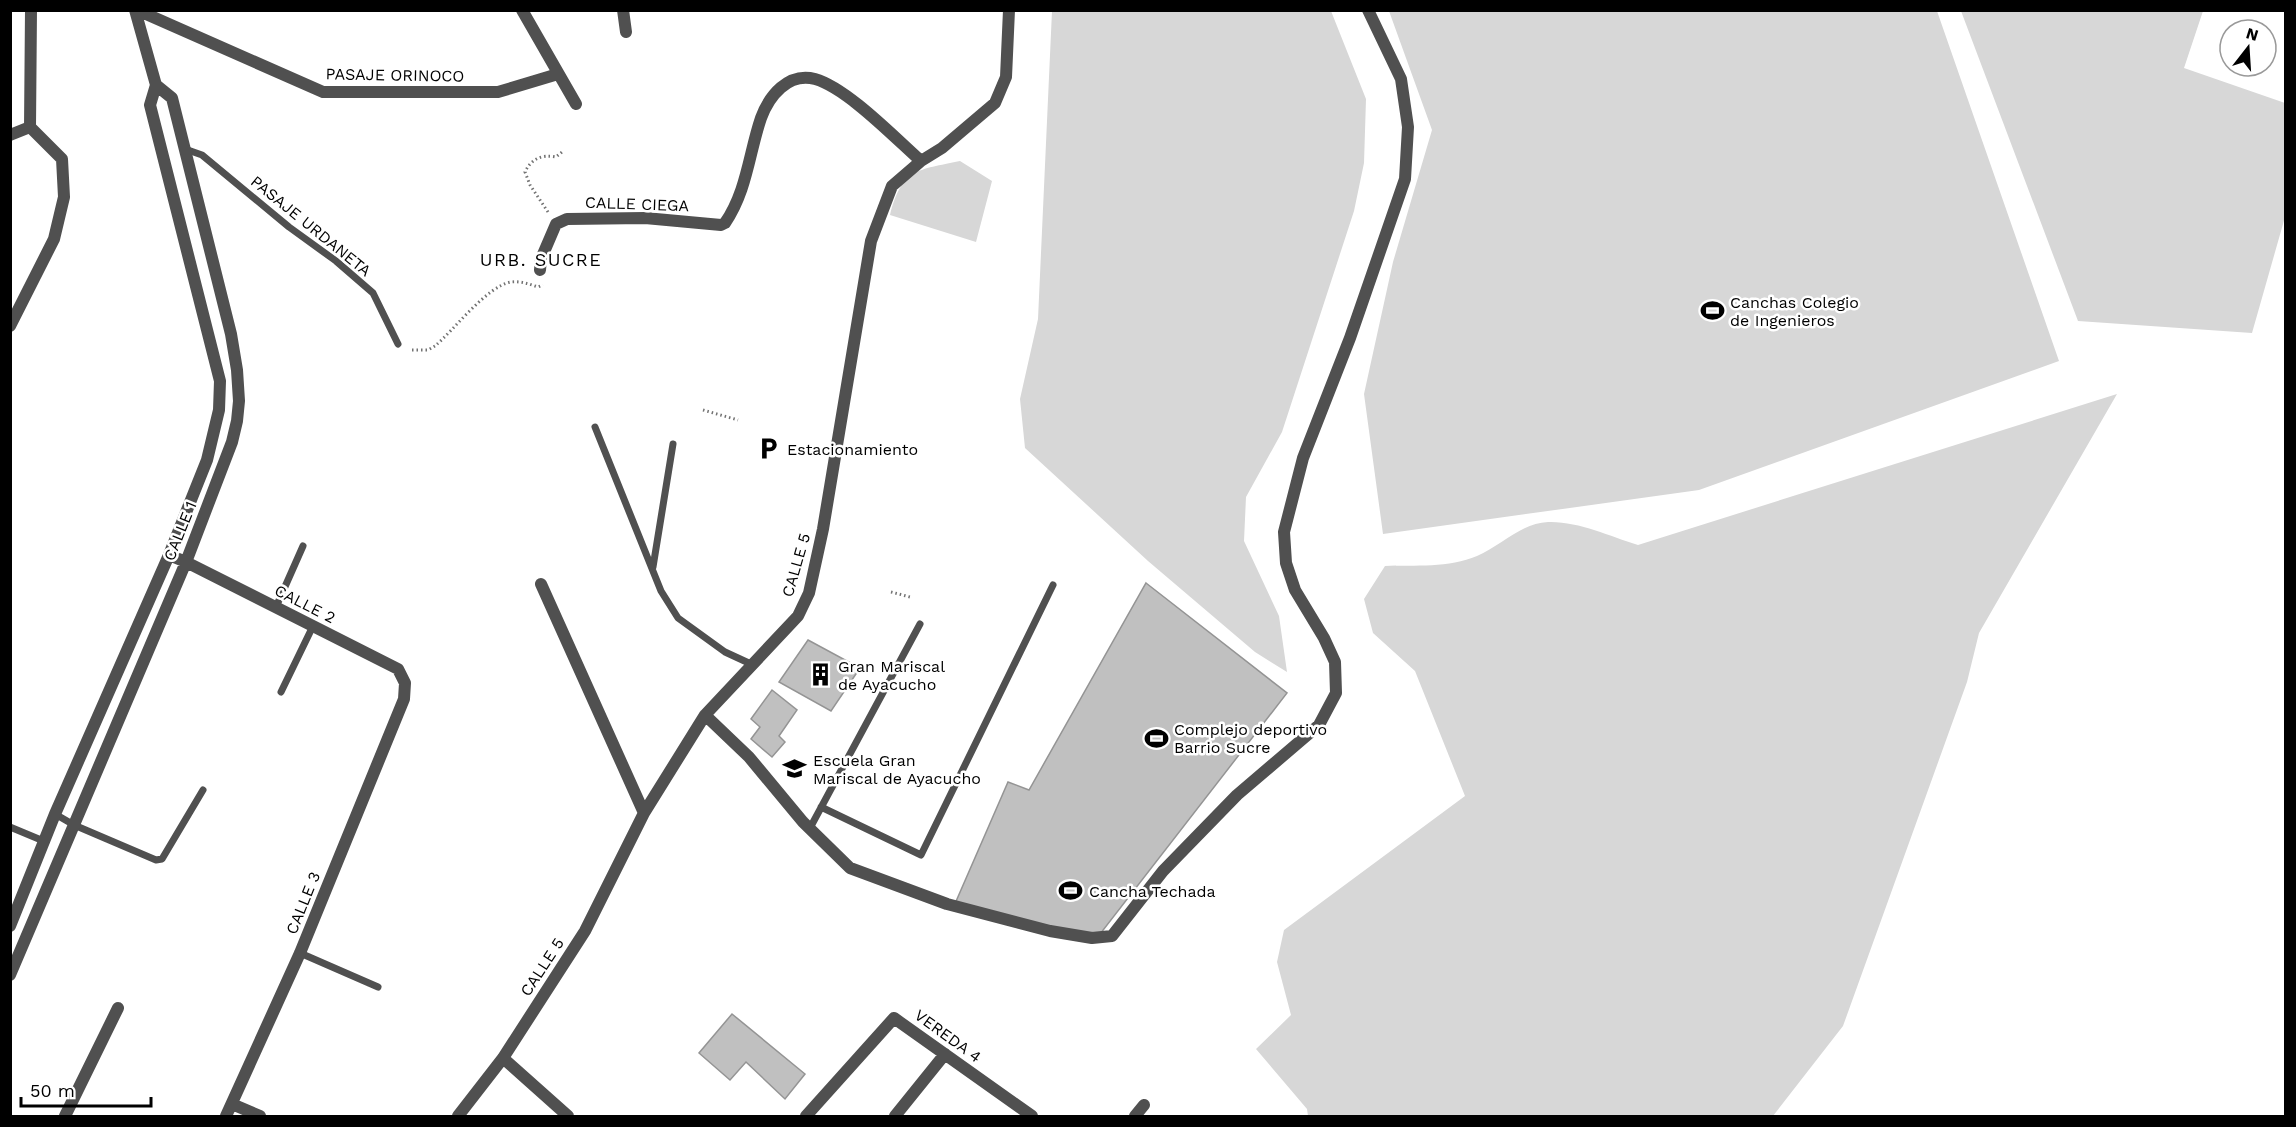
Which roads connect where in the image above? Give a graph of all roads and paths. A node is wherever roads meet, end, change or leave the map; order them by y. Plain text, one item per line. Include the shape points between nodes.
1 (31, 10) edge
2 (136, 10) edge
3 (522, 10) edge
4 (623, 10) edge
5 (1009, 10) edge
6 (1368, 10) edge
7 (626, 32) dead end
8 (558, 74) junction
9 (156, 85) junction
10 (576, 104) dead end
11 (30, 128) junction
12 (10, 135) edge
13 (186, 148) junction
14 (562, 152) dead end
15 (921, 161) junction
16 (556, 224) junction
17 (540, 270) dead end
18 (548, 283) dead end
19 (10, 326) edge
20 (398, 344) dead end
21 (412, 350) dead end
22 (703, 410) dead end
23 (738, 420) dead end
24 (596, 427) dead end
25 (673, 444) dead end
26 (303, 546) dead end
27 (169, 555) junction
28 (186, 562) junction
29 (652, 567) junction
30 (541, 584) dead end
31 (1053, 585) dead end
32 (891, 592) dead end
33 (910, 597) dead end
34 (276, 607) junction
35 (920, 624) dead end
36 (313, 626) junction
37 (751, 664) junction
38 (281, 692) dead end
39 (404, 699) joint
40 (705, 716) junction
41 (202, 790) dead end
42 (821, 807) junction
43 (644, 813) junction
44 (55, 814) junction
45 (74, 825) junction
46 (10, 827) edge
47 (810, 828) junction
48 (46, 842) junction
49 (10, 926) edge
50 (300, 953) junction
51 (10, 975) edge
52 (378, 987) dead end
53 (118, 1008) dead end
54 (945, 1054) junction
55 (503, 1058) junction
56 (232, 1104) junction
57 (1144, 1105) dead end
58 (65, 1116) edge
59 (226, 1116) edge
60 (260, 1116) edge
61 (458, 1116) edge
62 (568, 1116) edge
63 (806, 1116) edge
64 (895, 1116) edge
65 (1032, 1116) edge
66 (1135, 1116) edge

1 - 11 street
2 - 8 street, PASAJE ORINOCO via 323,92 498,92
2 - 9 street, CALLE 1
3 - 8 street
4 - 7 street
5 - 15 street, CALLE 5 via 1006,77 995,103
6 - 47 street via 1401,79 1408,127 1405,179 1303,458 1284,532 1286,563 1295,590 1335,662 1336,693 1319,725 1237,795 1163,871 1112,936 1092,938 1050,931 885,883 850,868
8 - 10 street
9 - 13 street, CALLE 1 via 172,98
9 - 27 street, CALLE 1 via 150,105 220,381 215,432
11 - 12 street
11 - 19 street via 62,159 64,197 54,239
13 - 20 lane, PASAJE URDANETA via 202,155 373,293
13 - 28 street, CALLE 1 via 231,334 238,401 232,442
14 - 16 path via 556,157 537,159 525,172
15 - 16 street, CALLE CIEGA via 843,93 814,79 790,81 772,94 743,187 728,219 721,225 645,218 567,219
15 - 37 street, CALLE 5 via 892,186 871,241 838,449 809,593 798,616
16 - 17 street
18 - 21 path via 538,287 508,282 478,303 435,346
22 - 23 path
24 - 29 lane
25 - 29 lane
26 - 34 lane
27 - 28 street, CALLE 2
27 - 44 street, CALLE 1
28 - 34 street, CALLE 2
28 - 45 street, CALLE 1
29 - 37 lane via 678,618 725,652
30 - 43 street
31 - 42 lane via 921,855
32 - 33 path
34 - 36 street, CALLE 2
35 - 42 lane
36 - 38 lane
36 - 39 street, CALLE 2 via 398,669 405,683
37 - 40 street, CALLE 5
39 - 50 street, CALLE 3
40 - 43 street, CALLE 5
40 - 47 street via 749,758
41 - 45 lane via 162,859 156,860
42 - 47 lane
43 - 55 street, CALLE 5 via 585,931
44 - 45 lane
44 - 48 street, CALLE 1
45 - 51 street, CALLE 1
46 - 48 lane
48 - 49 street, CALLE 1
50 - 52 lane
50 - 56 street, CALLE 3
53 - 58 street
54 - 63 street, VEREDA 4 via 894,1018
54 - 64 street
54 - 65 street, VEREDA 4
55 - 61 street, CALLE 5
55 - 62 street
56 - 59 street, CALLE 3
56 - 60 street
57 - 66 street

